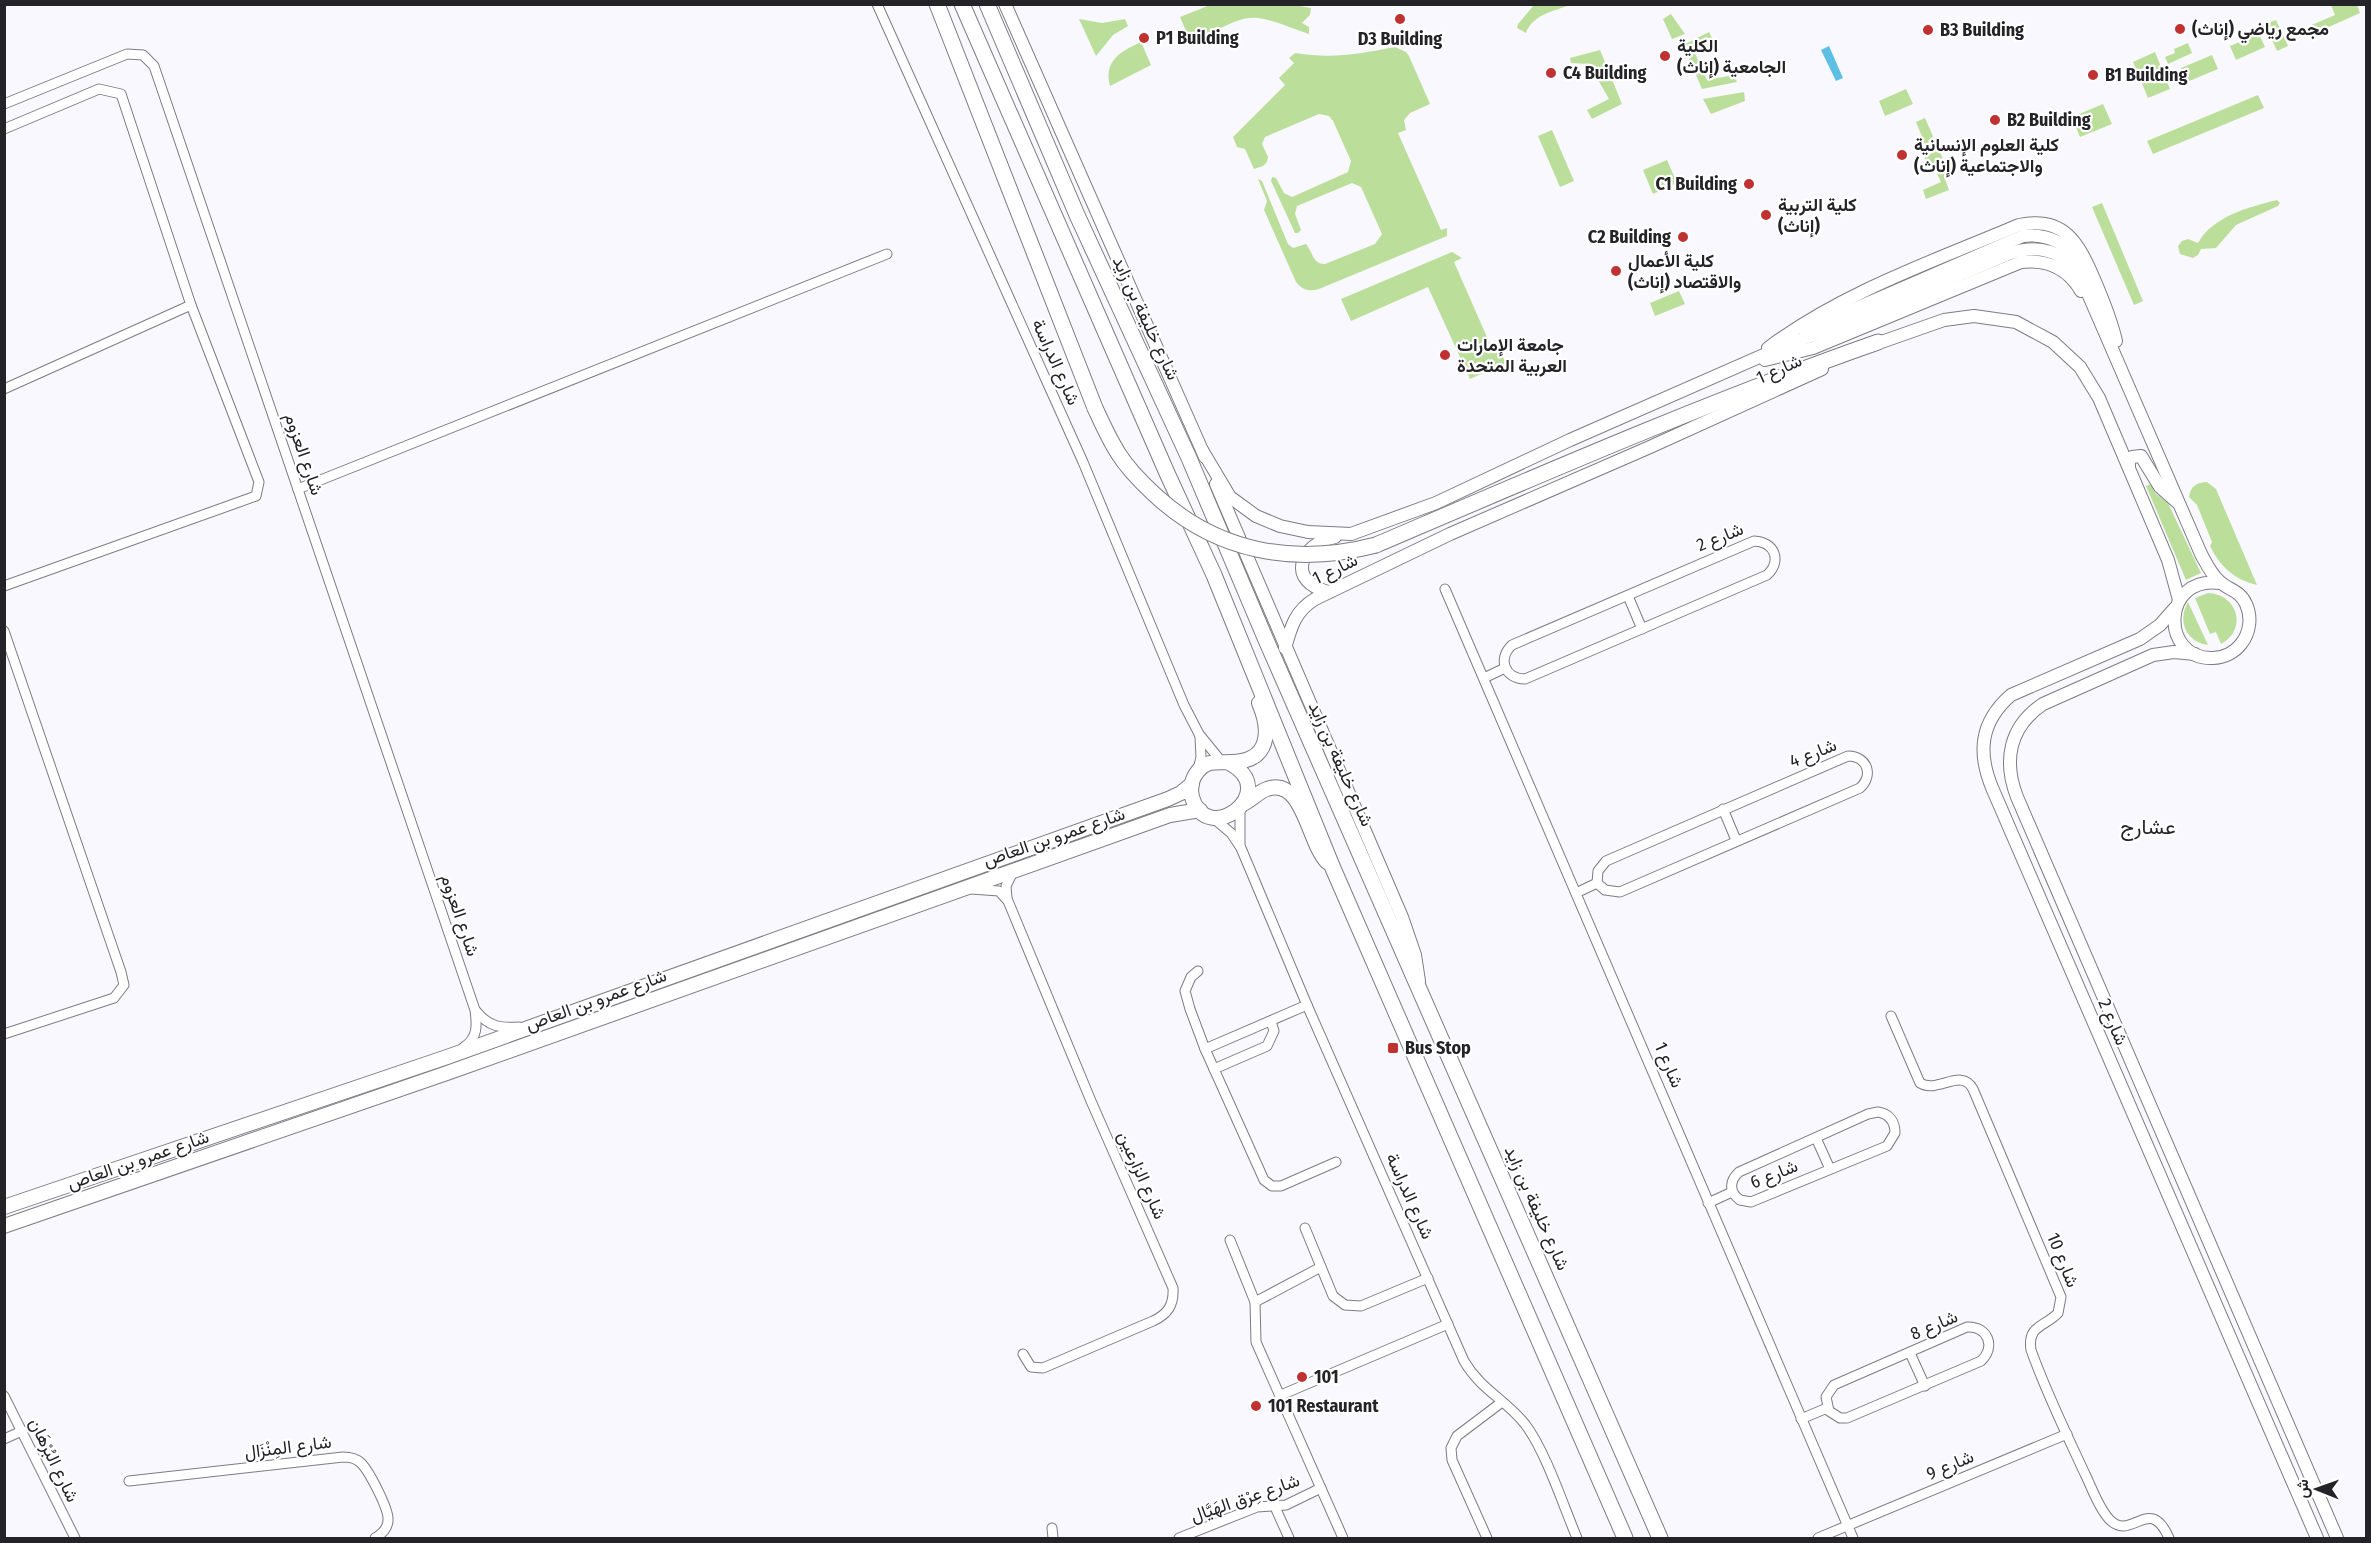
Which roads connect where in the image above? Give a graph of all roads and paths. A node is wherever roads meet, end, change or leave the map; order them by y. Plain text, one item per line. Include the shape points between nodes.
1 (877, 4) edge
2 (937, 4) edge
3 (962, 4) edge
4 (987, 4) edge
5 (1005, 4) edge
6 (4, 104) edge
7 (4, 129) edge
8 (887, 254) dead end
9 (191, 305) junction
10 (1878, 342) junction
11 (1791, 343) junction
12 (2117, 346) junction
13 (1750, 361) junction
14 (2123, 372) junction
15 (4, 389) edge
16 (1202, 450) junction
17 (2129, 467) junction
18 (298, 489) junction
19 (2178, 502) junction
20 (1351, 534) junction
21 (2220, 583) junction
22 (4, 586) edge
23 (1445, 589) dead end
24 (1329, 592) junction
25 (1628, 596) junction
26 (2177, 604) junction
27 (1642, 629) junction
28 (4, 631) edge
29 (1285, 648) junction
30 (1245, 650) junction
31 (2196, 655) junction
32 (1505, 668) junction
33 (1484, 678) junction
34 (1199, 734) junction
35 (1225, 762) junction
36 (1195, 778) junction
37 (1242, 806) junction
38 (1722, 809) junction
39 (1205, 813) junction
40 (1736, 840) junction
41 (1241, 848) junction
42 (1332, 866) junction
43 (1014, 870) junction
44 (1597, 884) junction
45 (963, 889) junction
46 (1576, 893) junction
47 (1008, 901) junction
48 (1198, 971) dead end
49 (1420, 994) junction
50 (1307, 1005) junction
51 (475, 1010) junction
52 (1891, 1016) dead end
53 (1271, 1020) junction
54 (529, 1027) junction
55 (4, 1034) edge
56 (1205, 1048) junction
57 (447, 1057) junction
58 (1214, 1069) junction
59 (1816, 1138) junction
60 (1336, 1162) dead end
61 (1830, 1169) junction
62 (1732, 1192) junction
63 (1708, 1203) junction
64 (4, 1207) edge
65 (4, 1226) edge
66 (1305, 1228) dead end
67 (1230, 1240) dead end
68 (1320, 1267) junction
69 (1428, 1278) junction
70 (1255, 1302) junction
71 (1448, 1324) junction
72 (1910, 1353) junction
73 (1023, 1354) dead end
74 (1925, 1386) junction
75 (1281, 1395) junction
76 (4, 1396) edge
77 (1502, 1402) junction
78 (1827, 1408) junction
79 (1801, 1419) junction
80 (22, 1431) junction
81 (2067, 1434) junction
82 (4, 1439) edge
83 (129, 1481) dead end
84 (1321, 1488) junction
85 (1275, 1507) junction
86 (1653, 1523) junction
87 (1847, 1527) junction
88 (1052, 1528) dead end
89 (75, 1539) edge
90 (375, 1539) edge
91 (1053, 1539) edge
92 (1179, 1539) edge
93 (1289, 1539) edge
94 (1343, 1539) edge
95 (1487, 1539) edge
96 (1577, 1539) edge
97 (1625, 1539) edge
98 (1660, 1539) edge
99 (1665, 1539) edge
100 (1818, 1539) edge
101 (1852, 1539) edge
102 (2169, 1539) edge
103 (2316, 1539) edge
104 (2337, 1539) edge

1 - 34 street, شارع الدراسة via 1083,462
2 - 10 highway, bridge via 1110,439 1129,469 1164,503 1215,536 1254,549 1304,555 1376,545 1619,441
3 - 30 highway
4 - 49 highway, شارع خليفة بن زايد via 1077,215 1189,458
5 - 16 street
6 - 18 street, شارع العزوم via 127,54 143,55 154,66
7 - 9 street via 99,89 121,94
8 - 18 street
9 - 15 street
9 - 22 street via 259,482 255,496
10 - 17 street, شارع 1 via 1960,317 1988,317 2029,328 2067,353 2085,374
10 - 24 street, شارع 1
11 - 12 street, شارع 1 via 1819,324 2013,240 2034,235 2061,243 2078,259
11 - 13 street, شارع 1
11 - 14 street, شارع 1 via 2011,253 2034,248 2056,253 2074,266
12 - 13 street via 2106,308 2078,244 2064,231 2037,223 2019,225 1850,297 1806,321
12 - 14 street, شارع 1
13 - 14 street via 1813,348 2011,266 2041,261 2060,268 2077,283
13 - 20 street, شارع 1 via 1436,503
14 - 19 street, شارع 1
16 - 20 street, شارع 1 via 1230,497 1256,516 1308,532
16 - 29 street
17 - 19 street via 2132,457 2141,456 2160,487
17 - 26 street, شارع 1 via 2168,560
18 - 51 street, شارع العزوم
19 - 21 street, شارع 1 via 2201,554
20 - 24 street via 1323,540 1306,552 1302,560 1307,581
21 - 26 street via 2200,584 2188,590
21 - 31 street via 2244,599 2249,612 2248,633 2241,644 2224,656
23 - 33 street, شارع 1
24 - 29 street, شارع 1 via 1299,611
25 - 27 street
25 - 27 street, شارع 2 via 1755,541 1766,543 1774,553 1775,565 1767,575
25 - 32 street, شارع 2 via 1512,645 1505,654
26 - 31 street via 2174,623 2178,639
26 - 103 street, شارع 2 via 2160,625 2140,639 2011,695 1991,718 1983,742 1983,762
27 - 32 street, شارع 2 via 1525,679 1514,677
28 - 55 street via 124,985 114,998
29 - 49 street via 1402,917 1418,966
30 - 35 main road via 1245,670 1263,712 1266,736 1263,747 1249,759
30 - 42 highway
31 - 104 street, شارع 2 via 2174,652 2153,656 2043,704 2016,734 2009,769 2022,808
32 - 33 street
33 - 46 street, شارع 1
34 - 35 street
34 - 36 street via 1202,749
35 - 36 main road via 1206,764
35 - 37 main road via 1240,769 1246,780
36 - 39 main road via 1192,798
36 - 54 main road, شارع عمرو بن العاص via 1181,793 1168,799
37 - 39 main road via 1226,817
37 - 41 street, شارع الدراسة
37 - 42 main road via 1268,788 1281,787 1290,792 1318,851
38 - 40 street
38 - 40 street, شارع 4 via 1848,756 1860,758 1867,767 1867,778 1860,788
38 - 44 street, شارع 4 via 1606,861 1598,871
39 - 41 street, شارع الدراسة via 1224,826
39 - 43 main road, شارع عمرو بن العاص via 1170,815
40 - 44 street, شارع 4 via 1620,891 1605,890
41 - 50 street, شارع الدراسة
42 - 97 highway
43 - 45 main road, شارع عمرو بن العاص
43 - 47 street via 1006,886
44 - 46 street
45 - 47 street via 996,890
45 - 65 main road, شارع عمرو بن العاص
46 - 63 street, شارع 1
47 - 73 street, شارع الزارعين via 1173,1288 1172,1304 1159,1318 1043,1368 1031,1367
48 - 56 street via 1185,991
49 - 86 highway, شارع خليفة بن زايد
50 - 53 street
50 - 69 street, شارع الدراسة
51 - 54 street via 495,1027
51 - 57 street, شارع العزوم via 477,1026 472,1041
52 - 81 street, شارع 10 via 1920,1083 1934,1087 1961,1079 1971,1085 2060,1292 2058,1312 2034,1331 2030,1343
53 - 56 street
53 - 58 street via 1274,1031 1267,1046
54 - 57 main road, شارع عمرو بن العاص
56 - 58 street
57 - 64 main road, شارع عمرو بن العاص
58 - 60 street via 1267,1183 1281,1186
59 - 61 street
59 - 61 street, شارع 6 via 1872,1112 1887,1115 1894,1123 1893,1138 1887,1146
59 - 62 street, شارع 6 via 1739,1172 1732,1181
61 - 62 street, شارع 6 via 1751,1202 1740,1200
62 - 63 street, شارع 6
63 - 79 street, شارع 1
66 - 68 street
67 - 70 street
68 - 69 street via 1333,1296 1353,1307
68 - 70 street
69 - 71 street, شارع الدراسة
70 - 75 street via 1256,1342
71 - 75 street
71 - 77 street, شارع الدراسة via 1475,1379
72 - 74 street, شارع 8
72 - 74 street, شارع 8 via 1967,1327 1978,1328 1987,1336 1988,1353 1981,1361
72 - 78 street, شارع 8 via 1834,1385 1826,1397
74 - 78 street, شارع 8 via 1847,1418 1833,1416
75 - 84 street
76 - 80 street, شارع البُرْهَان
77 - 95 street via 1457,1436 1451,1448 1452,1460
77 - 96 street, شارع الدراسة via 1523,1422 1536,1442
78 - 79 street
79 - 87 street, شارع 1
80 - 82 street
80 - 89 street, شارع البُرْهَان
81 - 87 street, شارع 9
81 - 102 street, شارع 10 via 2111,1521 2123,1526 2156,1519
83 - 90 street, شارع المِنْزَال via 353,1458 364,1467 387,1511 386,1529
84 - 85 street, شارع عِرْق الهَيَّال
84 - 94 street
85 - 92 street, شارع عِرْق الهَيَّال via 1257,1507
85 - 93 street
86 - 98 highway, شارع خليفة بن زايد
86 - 99 street
87 - 100 street
87 - 101 street, شارع 1
88 - 91 street

